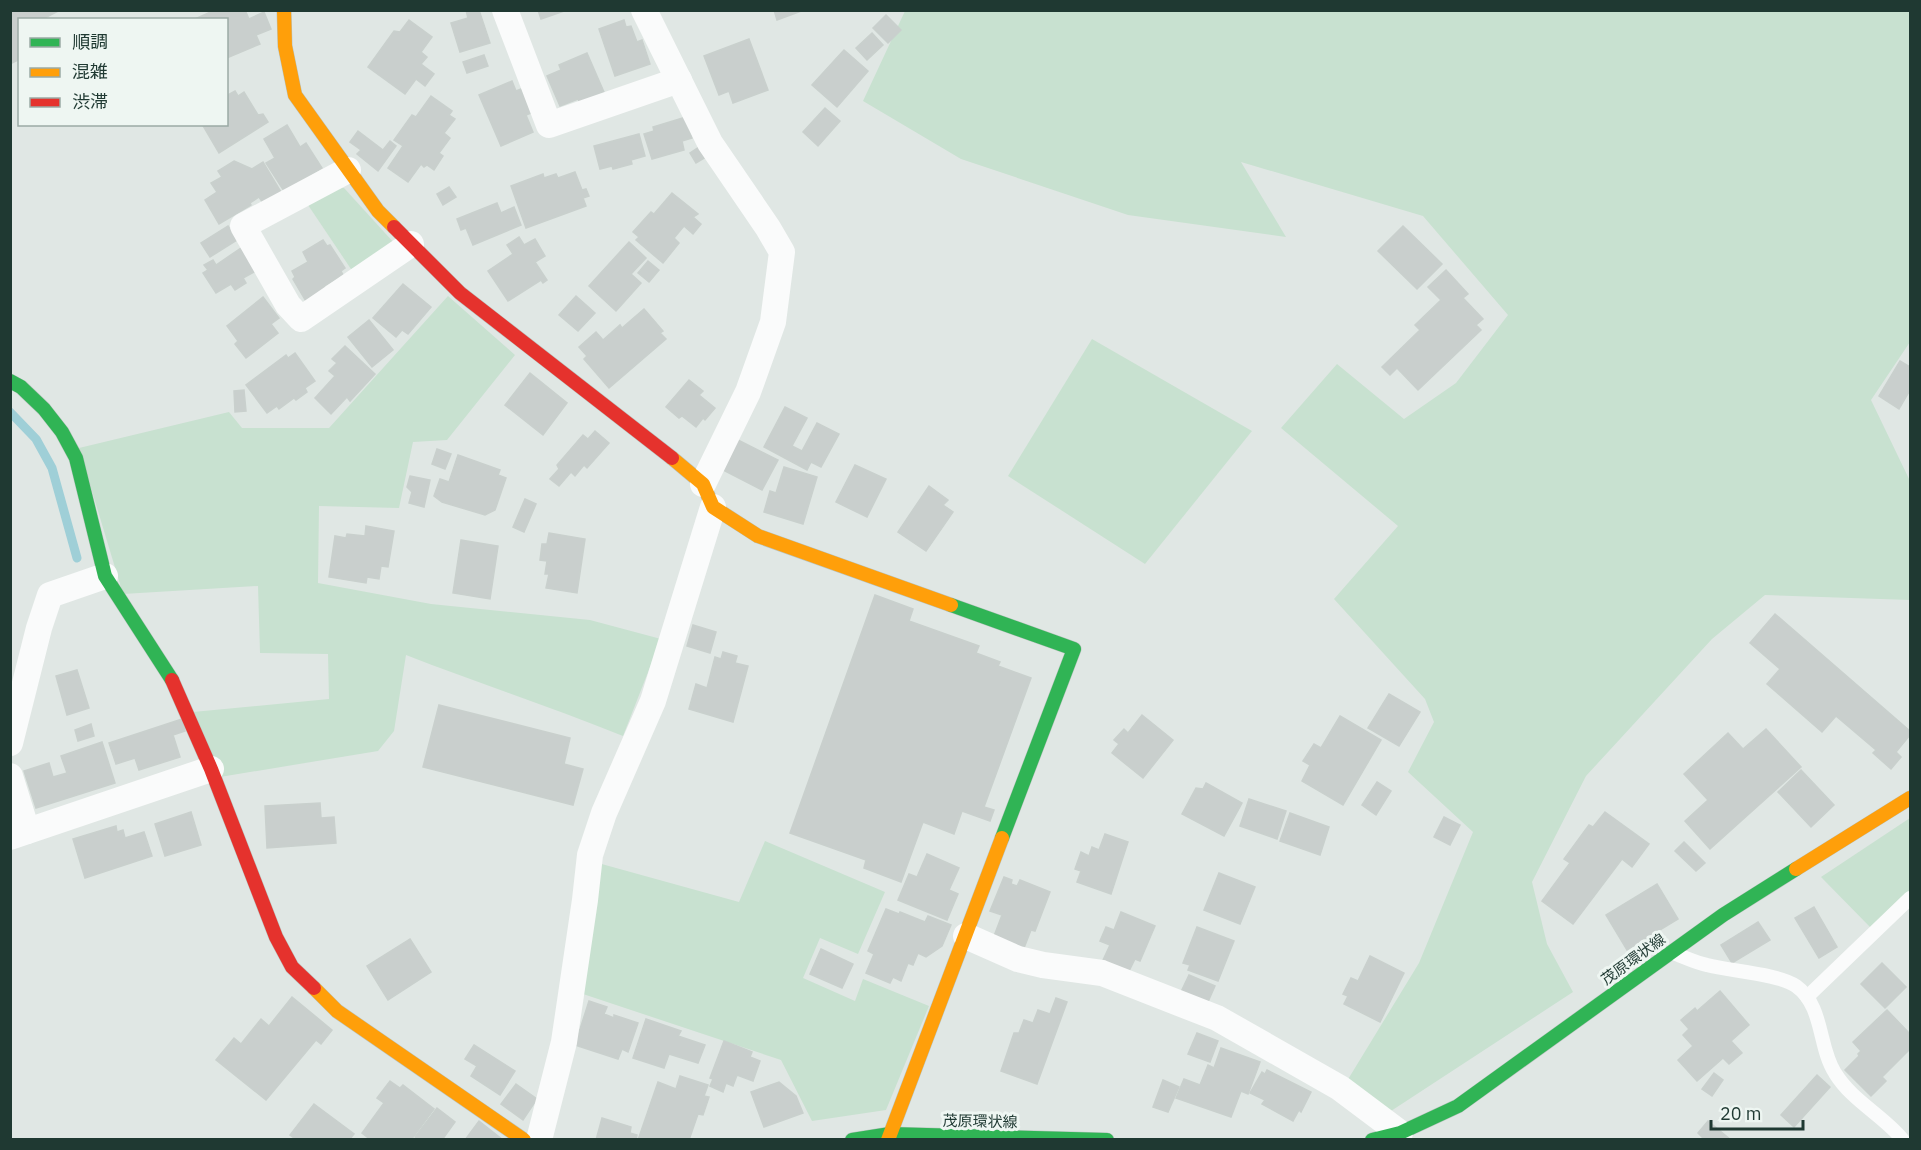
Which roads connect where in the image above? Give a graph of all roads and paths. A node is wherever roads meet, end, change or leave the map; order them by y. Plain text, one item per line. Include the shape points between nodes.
1 (284, 10) edge
2 (505, 10) edge
3 (644, 10) edge
4 (679, 80) junction
5 (348, 170) junction
6 (411, 244) junction
7 (10, 381) edge
8 (708, 496) junction
9 (105, 576) junction
10 (10, 743) edge
11 (211, 769) junction
12 (10, 776) edge
13 (1911, 798) edge
14 (19, 834) edge
15 (1911, 898) edge
16 (966, 936) junction
17 (1671, 952) junction
18 (1807, 997) junction
19 (1400, 1133) junction
20 (889, 1137) edge
21 (524, 1140) edge
22 (539, 1140) edge
23 (852, 1140) edge
24 (1107, 1140) edge
25 (1372, 1140) edge
26 (1903, 1140) edge

1 - 5 street via 285,46 295,95
2 - 4 street via 549,125
3 - 4 street
4 - 8 street via 710,143 782,252 773,322
5 - 6 street via 378,211
5 - 6 street via 243,226 288,305 302,319
6 - 8 street via 460,293 694,475
7 - 9 street via 44,409 76,458
8 - 16 street via 758,536 1074,649
8 - 22 street via 653,701 590,855 564,1042
9 - 10 street via 50,595
9 - 11 street via 171,678
11 - 14 street
11 - 21 street via 276,937 292,967 337,1011
12 - 14 street
13 - 17 street, 茂原環状線 via 1723,915
15 - 18 lane
16 - 19 street via 1018,959 1102,973 1217,1018 1340,1088
16 - 20 street
17 - 18 lane via 1706,965 1795,985
17 - 19 street, 茂原環状線 via 1458,1106
18 - 26 lane via 1835,1074
19 - 25 street, 茂原環状線
20 - 23 street, 茂原環状線
20 - 24 street, 茂原環状線

